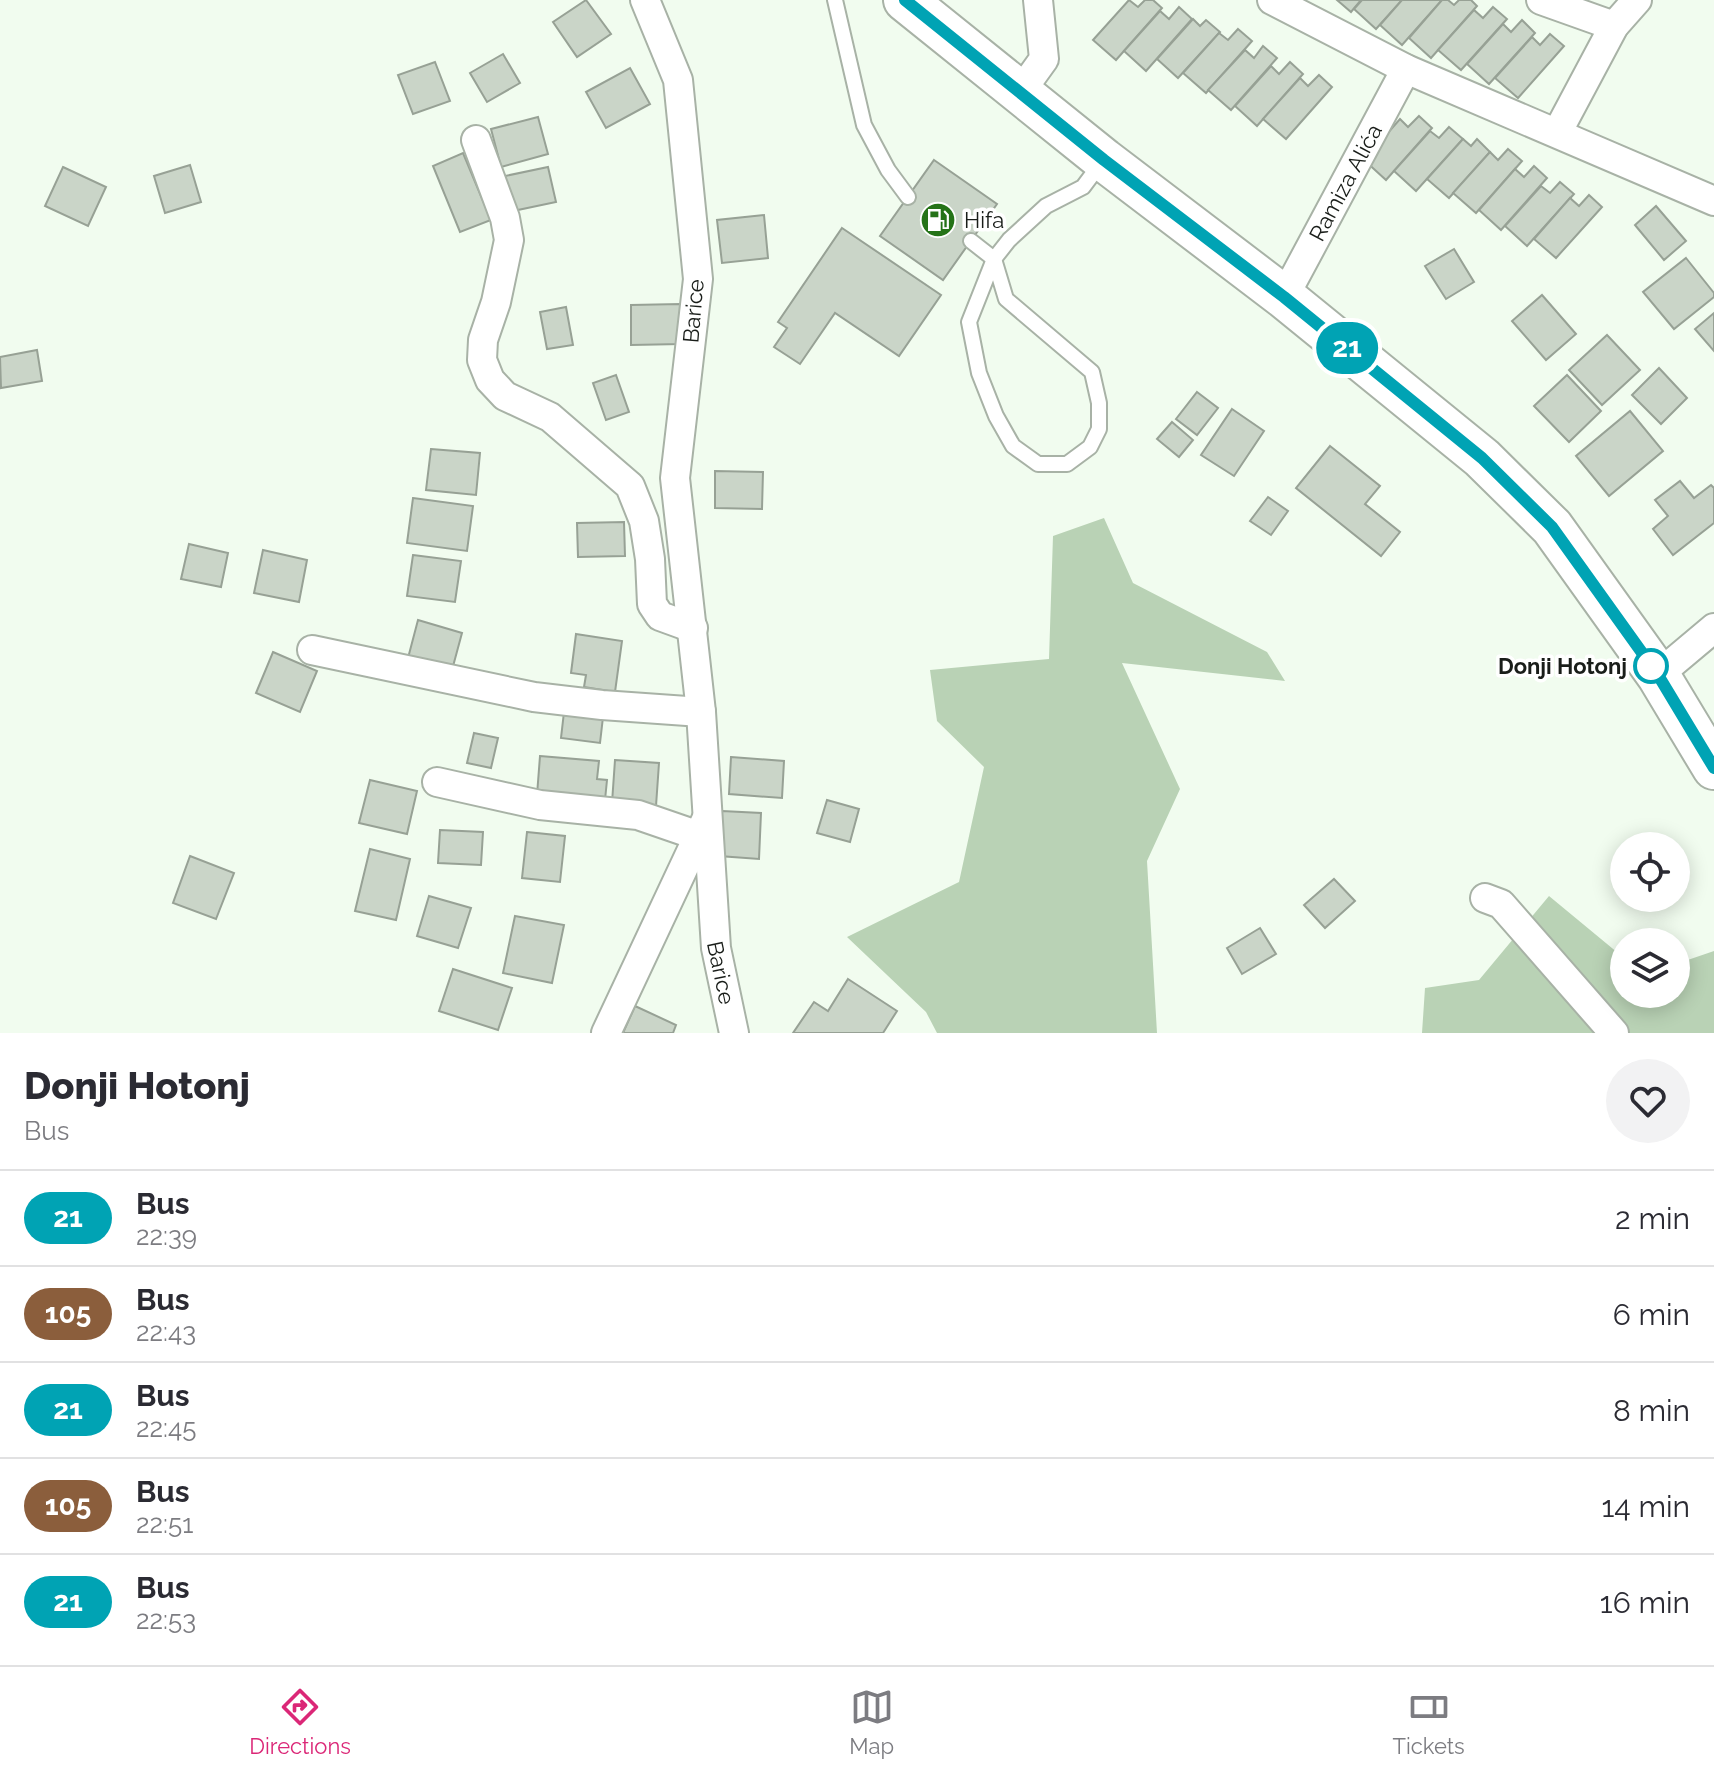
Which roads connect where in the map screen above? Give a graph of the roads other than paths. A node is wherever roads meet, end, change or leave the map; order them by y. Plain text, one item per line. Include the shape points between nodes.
1 (645, 0) edge
2 (835, 0) edge
3 (905, 0) edge
4 (1038, 0) edge
5 (1272, 0) edge
6 (1541, 0) edge
7 (1637, 0) edge
8 (1614, 26) junction
9 (1406, 69) junction
10 (1021, 91) junction
11 (1557, 133) junction
12 (476, 140) dead end
13 (1104, 160) junction
14 (908, 197) dead end
15 (1714, 201) edge
16 (971, 241) dead end
17 (994, 259) junction
18 (1284, 297) junction
19 (693, 628) junction
20 (1714, 628) edge
21 (312, 650) dead end
22 (1658, 675) junction
23 (701, 712) junction
24 (1714, 768) edge
25 (437, 782) dead end
26 (703, 826) junction
27 (1485, 898) dead end
28 (606, 1033) edge
29 (734, 1033) edge
30 (1614, 1033) edge

1 - 19 street, Barice via 678,80 698,279 675,478
2 - 14 lane via 864,125
3 - 10 main road
4 - 10 street via 1044,59
5 - 9 street
6 - 8 street
7 - 8 street
8 - 11 street
9 - 11 street
9 - 18 street, Ramiza Alića
10 - 13 main road
11 - 15 street
12 - 19 street via 509,240 483,340 482,360 490,380 505,396 550,417 630,486 644,521 652,604 660,616
13 - 17 lane via 1083,187 1046,206
13 - 18 main road
16 - 17 lane
17 - 17 lane via 1006,299 1092,372 1099,429 1090,447 1067,464 1038,464 1013,446 979,373 969,322
18 - 22 main road via 1482,458 1552,527
19 - 23 street, Barice
20 - 22 street
21 - 23 street via 534,697
22 - 24 main road
23 - 26 street, Barice
25 - 26 street via 540,805
26 - 28 street, Barice
26 - 29 street, Barice via 716,948
27 - 30 street via 1501,904

